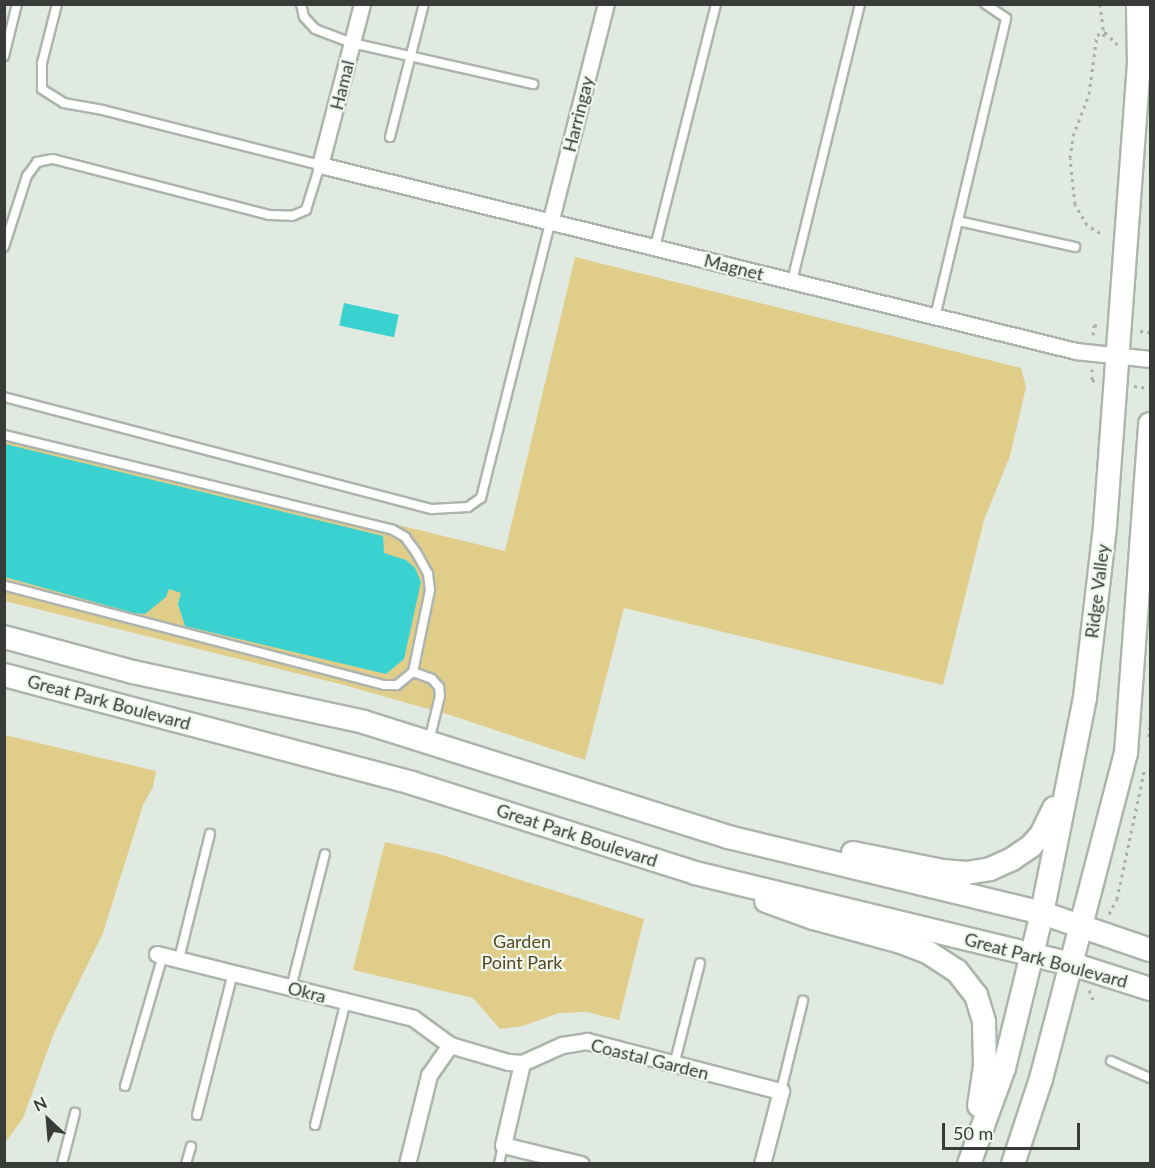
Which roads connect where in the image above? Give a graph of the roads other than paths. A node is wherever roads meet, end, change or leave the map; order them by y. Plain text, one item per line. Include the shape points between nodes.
1 (17, 4) edge
2 (57, 4) edge
3 (301, 4) edge
4 (362, 4) edge
5 (424, 4) edge
6 (606, 4) edge
7 (716, 4) edge
8 (860, 4) edge
9 (985, 4) edge
10 (1138, 4) edge
11 (352, 43) junction
12 (412, 55) junction
13 (4, 56) edge
14 (533, 84) dead end
15 (390, 137) dead end
16 (320, 165) junction
17 (958, 222) junction
18 (550, 223) junction
19 (4, 247) edge
20 (1075, 247) dead end
21 (655, 248) junction
22 (792, 281) junction
23 (935, 317) junction
24 (1118, 355) junction
25 (1150, 359) edge
26 (4, 397) edge
27 (1150, 424) edge
28 (4, 435) edge
29 (4, 585) edge
30 (4, 637) edge
31 (413, 672) junction
32 (4, 675) edge
33 (429, 742) junction
34 (1076, 744) junction
35 (650, 813) junction
36 (210, 834) dead end
37 (325, 854) dead end
38 (695, 873) junction
39 (1042, 913) junction
40 (1082, 927) junction
41 (1150, 950) edge
42 (160, 955) joint
43 (1031, 955) junction
44 (179, 959) junction
45 (700, 963) dead end
46 (1072, 964) junction
47 (233, 973) junction
48 (291, 988) junction
49 (1150, 989) edge
50 (346, 1001) junction
51 (803, 1001) dead end
52 (450, 1045) junction
53 (1111, 1061) dead end
54 (522, 1063) junction
55 (674, 1065) junction
56 (1150, 1078) edge
57 (126, 1086) dead end
58 (781, 1091) junction
59 (75, 1113) dead end
60 (197, 1114) dead end
61 (315, 1125) dead end
62 (503, 1145) junction
63 (191, 1147) dead end
64 (970, 1161) edge
65 (62, 1164) edge
66 (186, 1164) edge
67 (407, 1164) edge
68 (499, 1164) edge
69 (581, 1164) edge
70 (762, 1164) edge
71 (1013, 1164) edge

1 - 13 lane
2 - 16 lane via 42,63 42,88 64,103
3 - 11 lane via 304,17 315,29
4 - 11 street, Hamal
5 - 12 lane
6 - 18 street, Harringay
7 - 21 lane
8 - 22 lane
9 - 17 lane via 1006,18
10 - 24 main road, Ridge Valley via 1139,64
11 - 12 lane
11 - 16 street, Hamal
12 - 14 lane
12 - 15 lane
16 - 18 street, Magnet
16 - 19 lane via 306,210 292,216 269,214 53,159 38,162 27,176
17 - 20 lane
17 - 23 lane
18 - 21 street, Magnet
18 - 26 lane via 481,498 468,507 432,509
21 - 22 street, Magnet
22 - 23 street, Magnet
23 - 24 street, Magnet via 1076,351
24 - 25 street, Magnet
24 - 34 main road, Ridge Valley via 1105,526
27 - 40 main road, Ridge Valley via 1126,753
28 - 31 lane via 393,530 405,537 428,574 430,590
29 - 31 lane via 384,685 397,685
30 - 33 main road, Great Park Boulevard via 133,672 310,708
31 - 33 lane via 432,679 439,687
32 - 38 main road, Great Park Boulevard via 412,783
33 - 35 main road, Great Park Boulevard
34 - 35 main road via 1041,835 1012,859 977,872 943,871
34 - 39 main road, Ridge Valley
35 - 39 main road, Great Park Boulevard via 728,837
36 - 44 lane
37 - 48 lane
38 - 43 main road, Great Park Boulevard
38 - 64 main road via 813,918 929,953 967,981 984,1022 985,1066
39 - 40 main road, Great Park Boulevard
39 - 43 main road, Ridge Valley
40 - 41 main road, Great Park Boulevard
40 - 46 main road, Ridge Valley
42 - 44 street, Okra
42 - 57 lane
43 - 46 main road, Great Park Boulevard
43 - 64 main road, Ridge Valley via 1004,1068
44 - 47 street, Okra
45 - 55 lane
46 - 49 main road, Great Park Boulevard
46 - 71 main road, Ridge Valley
47 - 48 street, Okra
47 - 60 lane
48 - 50 street, Okra
50 - 52 street, Okra via 413,1018
50 - 61 lane
51 - 58 lane
52 - 54 street
52 - 67 street via 429,1075
53 - 56 lane
54 - 55 street, Coastal Garden via 562,1045 587,1041
54 - 62 street
55 - 58 street, Coastal Garden
58 - 70 street
59 - 65 lane
62 - 68 lane
62 - 69 street
63 - 66 lane

